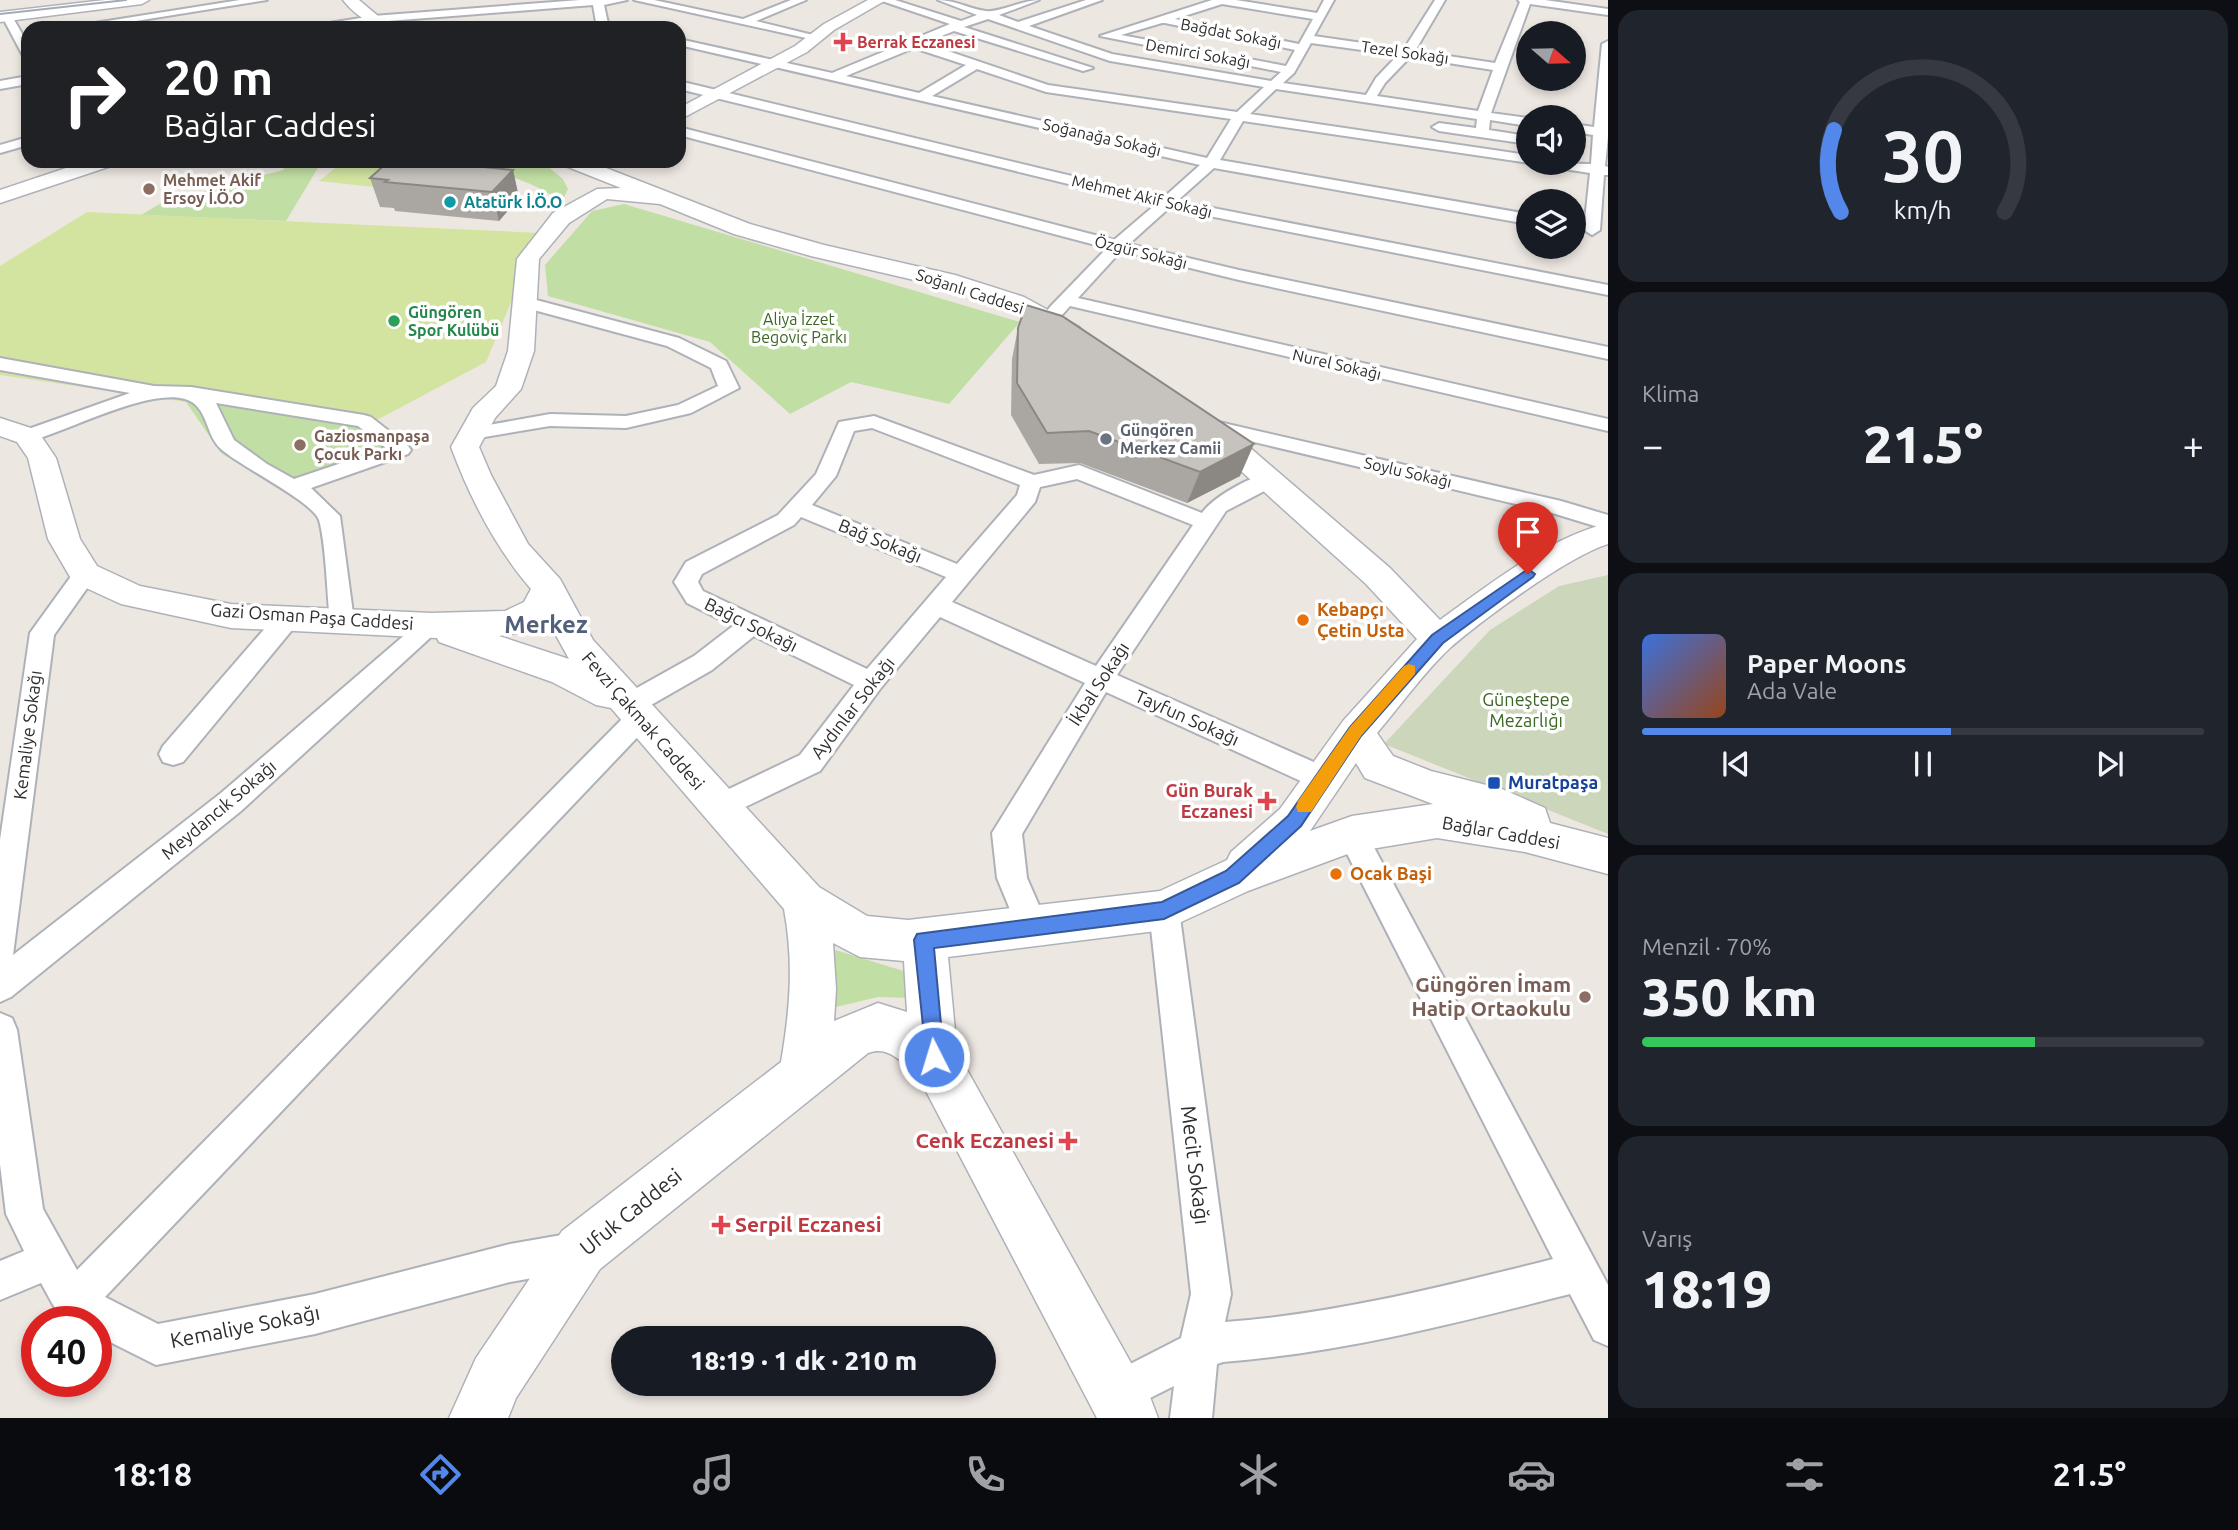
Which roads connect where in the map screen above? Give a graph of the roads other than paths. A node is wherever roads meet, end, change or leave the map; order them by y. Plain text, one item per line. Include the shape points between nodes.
1 (76, 0) edge
2 (142, 0) edge
3 (262, 0) edge
4 (350, 0) edge
5 (622, 0) edge
6 (639, 0) edge
7 (761, 0) edge
8 (801, 0) edge
9 (943, 0) edge
10 (1034, 0) edge
11 (1097, 0) edge
12 (1222, 0) edge
13 (1329, 0) edge
14 (1440, 0) edge
15 (1526, 0) edge
16 (874, 1) edge
17 (598, 2) edge
18 (102, 5) junction
19 (783, 7) junction
20 (203, 9) edge
21 (1608, 12) edge
22 (4, 13) edge
23 (986, 15) junction
24 (1318, 16) junction
25 (373, 19) junction
26 (1160, 19) junction
27 (112, 21) edge
28 (136, 21) edge
29 (358, 21) edge
30 (378, 21) edge
31 (602, 21) edge
32 (744, 22) junction
33 (957, 26) junction
34 (1016, 26) junction
35 (21, 33) edge
36 (1106, 36) junction
37 (816, 37) junction
38 (686, 43) edge
39 (911, 43) junction
40 (1306, 43) junction
41 (1608, 44) edge
42 (1080, 45) junction
43 (1409, 51) junction
44 (1110, 57) junction
45 (777, 62) junction
46 (975, 65) junction
47 (1500, 67) junction
48 (1087, 68) junction
49 (1290, 70) junction
50 (836, 76) junction
51 (21, 81) edge
52 (0, 85) edge
53 (1271, 85) junction
54 (686, 87) edge
55 (1046, 88) junction
56 (1605, 88) edge
57 (717, 94) junction
58 (922, 96) junction
59 (1369, 100) junction
60 (1482, 105) junction
61 (686, 111) edge
62 (1239, 117) junction
63 (1516, 118) edge
64 (1425, 124) dead end
65 (1586, 130) edge
66 (686, 133) edge
67 (1480, 133) junction
68 (1605, 133) edge
69 (1516, 138) edge
70 (21, 143) edge
71 (0, 149) edge
72 (1516, 157) edge
73 (1211, 163) junction
74 (80, 168) edge
75 (1603, 170) edge
76 (574, 179) edge
77 (0, 197) edge
78 (658, 198) junction
79 (1165, 203) junction
80 (1516, 217) edge
81 (1586, 229) edge
82 (1592, 230) junction
83 (1608, 233) edge
84 (1117, 246) junction
85 (1608, 290) edge
86 (1066, 300) junction
87 (525, 302) junction
88 (1048, 320) junction
89 (1091, 345) edge
90 (1608, 353) edge
91 (0, 364) edge
92 (154, 392) junction
93 (189, 393) junction
94 (1183, 409) edge
95 (1206, 425) junction
96 (1608, 425) edge
97 (13, 431) edge
98 (473, 433) junction
99 (1271, 479) junction
100 (1031, 482) junction
101 (292, 487) junction
102 (797, 507) junction
103 (1208, 523) junction
104 (1608, 523) edge
105 (1608, 533) edge
106 (85, 574) junction
107 (962, 575) junction
108 (548, 587) junction
109 (936, 606) junction
110 (1483, 606) junction
111 (1413, 613) junction
112 (288, 618) junction
113 (342, 621) junction
114 (751, 625) junction
115 (430, 626) junction
116 (1438, 639) junction
117 (1101, 679) junction
118 (871, 682) junction
119 (634, 711) junction
120 (1356, 732) junction
121 (173, 754) dead end
122 (1324, 779) junction
123 (718, 808) junction
124 (1352, 834) junction
125 (1608, 855) edge
126 (1233, 877) junction
127 (804, 901) junction
128 (1164, 910) junction
129 (1032, 926) junction
130 (923, 940) junction
131 (0, 950) edge
132 (0, 986) edge
133 (0, 1030) edge
134 (934, 1057) junction
135 (802, 1076) junction
136 (581, 1250) junction
137 (50, 1259) junction
138 (1581, 1272) junction
139 (0, 1281) edge
140 (73, 1302) junction
141 (1608, 1326) edge
142 (1198, 1351) junction
143 (1123, 1406) edge
144 (478, 1418) edge
145 (1191, 1418) edge

1 - 22 street
2 - 18 street
3 - 20 street
4 - 25 street
5 - 17 street
6 - 32 street
7 - 19 street
8 - 19 street
9 - 23 street
10 - 23 street
11 - 34 street
12 - 24 street
12 - 26 street
13 - 24 street
14 - 43 street
15 - 21 street
15 - 47 street
16 - 33 street
16 - 37 street
17 - 25 street
17 - 31 street
18 - 22 street
18 - 27 street
19 - 32 street
20 - 28 street
22 - 35 street
23 - 33 street
23 - 34 street
24 - 40 street
25 - 29 street
25 - 30 street
26 - 36 street
26 - 40 street, Bağdat Sokağı
32 - 37 street
33 - 39 street
33 - 48 street
34 - 42 street
36 - 42 street
36 - 49 street, Demirci Sokağı
37 - 45 street
38 - 45 street, Soğanağa Sokağı
39 - 46 street
39 - 50 street
40 - 43 street, Tezel Sokağı
40 - 49 street
41 - 56 street
42 - 44 street
43 - 47 street, Tezel Sokağı
43 - 59 street
44 - 48 street
44 - 53 street
45 - 50 street, Soğanağa Sokağı
45 - 57 street
46 - 55 street
46 - 58 street
47 - 60 street
48 - 55 street
49 - 53 street
50 - 58 street, Soğanağa Sokağı
51 - 52 street
53 - 59 street
53 - 62 street
54 - 57 street, Mehmet Akif Sokağı
55 - 62 street
56 - 68 street
57 - 61 street
57 - 79 street, Mehmet Akif Sokağı
58 - 73 street, Soğanağa Sokağı
59 - 60 street
60 - 63 street
60 - 67 street
62 - 72 street
62 - 73 street
64 - 67 street
65 - 68 street
66 - 84 street, Özgür Sokağı
67 - 69 street
68 - 75 street via 1593,149
70 - 71 street
73 - 79 street
73 - 80 street, Soğanağa Sokağı
74 - 77 street
75 - 82 street
76 - 78 street, Soğanlı Caddesi
76 - 78 street via 586,201 604,193
76 - 87 street via 528,258
78 - 88 street, Soğanlı Caddesi via 819,251 947,280 1015,302
79 - 84 street
79 - 85 street, Mehmet Akif Sokağı
81 - 82 street
82 - 83 street
84 - 86 street
84 - 90 street, Özgür Sokağı
86 - 88 street
86 - 96 street, Nurel Sokağı
87 - 98 street via 521,351 508,389 483,414
87 - 98 street via 673,342 719,365 729,388 684,410 626,422 550,419
88 - 89 street, Soğanlı Caddesi
91 - 92 street
92 - 93 street
92 - 97 street
93 - 101 street via 207,404 226,443
93 - 101 street via 364,421 401,450
94 - 95 street
95 - 99 street
95 - 104 street, Soylu Sokağı
97 - 106 street via 43,458 64,539
98 - 108 street, Fevzi Çakmak Caddesi via 465,447 476,475 516,550
99 - 103 street, İkbal Sokağı via 1219,506
99 - 111 street
100 - 102 street via 874,422 846,426 825,475
100 - 103 street via 1079,472
100 - 107 street, Aydınlar Sokağı via 1027,497
101 - 113 street via 329,516
102 - 107 street, Bağ Sokağı
102 - 114 street, Bağcı Sokağı via 786,520 694,568 686,582 695,597
103 - 117 street, İkbal Sokağı
105 - 110 street, Bağlar Caddesi via 1582,541
106 - 112 street, Gazi Osman Paşa Caddesi via 133,596 231,615
106 - 131 street, Kemaliye Sokağı via 42,633
107 - 109 street, Aydınlar Sokağı
108 - 115 street via 536,610 510,623
108 - 119 street, Fevzi Çakmak Caddesi via 580,649
109 - 117 street, Tayfun Sokağı
109 - 118 street, Aydınlar Sokağı
110 - 111 street
110 - 116 street, Bağlar Caddesi
111 - 116 street
112 - 113 street, Gazi Osman Paşa Caddesi
112 - 121 street
113 - 115 street, Gazi Osman Paşa Caddesi
114 - 118 street, Bağcı Sokağı
114 - 119 street
115 - 119 street via 565,672
115 - 132 street, Meydancık Sokağı via 231,802
116 - 120 street, Bağlar Caddesi
117 - 122 street, Tayfun Sokağı
117 - 129 street, İkbal Sokağı via 1007,832 1012,878
118 - 123 street, Aydınlar Sokağı via 810,763
119 - 123 street, Fevzi Çakmak Caddesi
119 - 140 street
120 - 122 street, Bağlar Caddesi
120 - 125 street via 1379,767 1426,786 1502,806
122 - 126 street, Bağlar Caddesi via 1294,821
123 - 127 street, Fevzi Çakmak Caddesi
124 - 125 street, Bağlar Caddesi via 1437,821 1525,834
124 - 126 street, Bağlar Caddesi
124 - 138 street
126 - 128 street, Bağlar Caddesi
127 - 130 street, Bağlar Caddesi via 860,936
127 - 135 street, Fevzi Çakmak Caddesi via 816,972
128 - 129 street, Bağlar Caddesi
128 - 142 street, Mecit Sokağı via 1211,1294
129 - 130 street, Bağlar Caddesi
130 - 134 street
133 - 137 street via 25,1214
134 - 135 street, Ufuk Caddesi via 900,1032 878,1026 852,1036
134 - 143 street
135 - 136 street, Ufuk Caddesi
136 - 140 street, Kemaliye Sokağı via 510,1263 314,1314 156,1345
136 - 144 street, Ufuk Caddesi via 496,1378
137 - 139 street
137 - 140 street
138 - 141 street
138 - 142 street via 1415,1313 1278,1338 1223,1342
142 - 143 street
142 - 145 street, Mecit Sokağı

